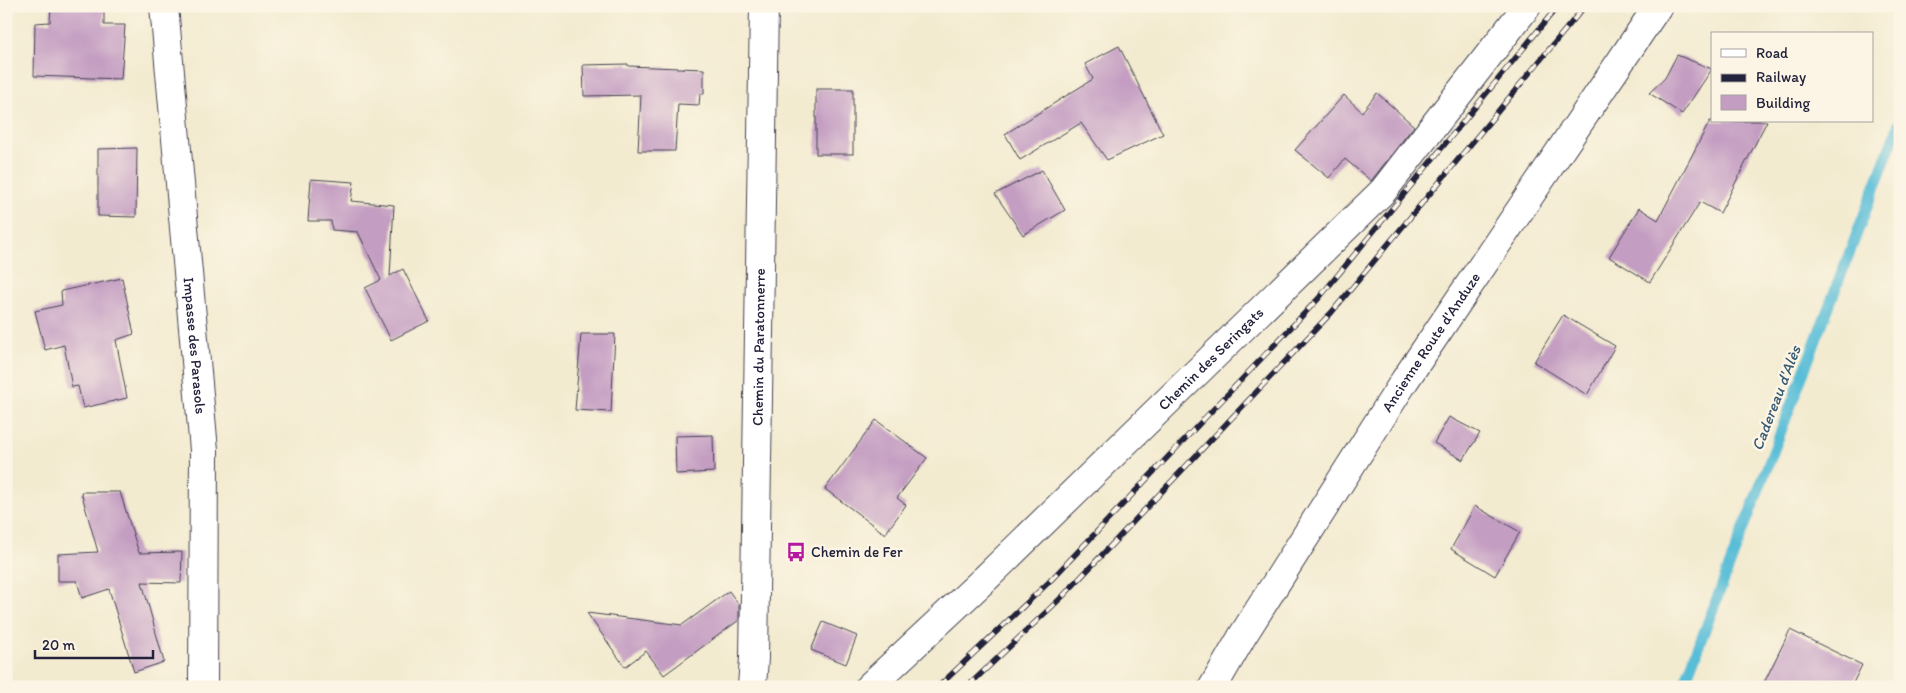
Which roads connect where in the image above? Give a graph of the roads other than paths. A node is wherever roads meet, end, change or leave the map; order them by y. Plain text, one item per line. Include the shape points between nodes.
1 (164, 6) edge
2 (764, 6) edge
3 (1527, 6) edge
4 (1658, 6) edge
5 (203, 687) edge
6 (752, 687) edge
7 (868, 687) edge
8 (1213, 687) edge

1 - 5 street, Impasse des Parasols via 204,450
2 - 6 street, Chemin du Paratonnerre
3 - 7 street, Chemin des Seringats via 1383,191 988,576
4 - 8 street, Ancienne Route d'Anduze via 1405,380

